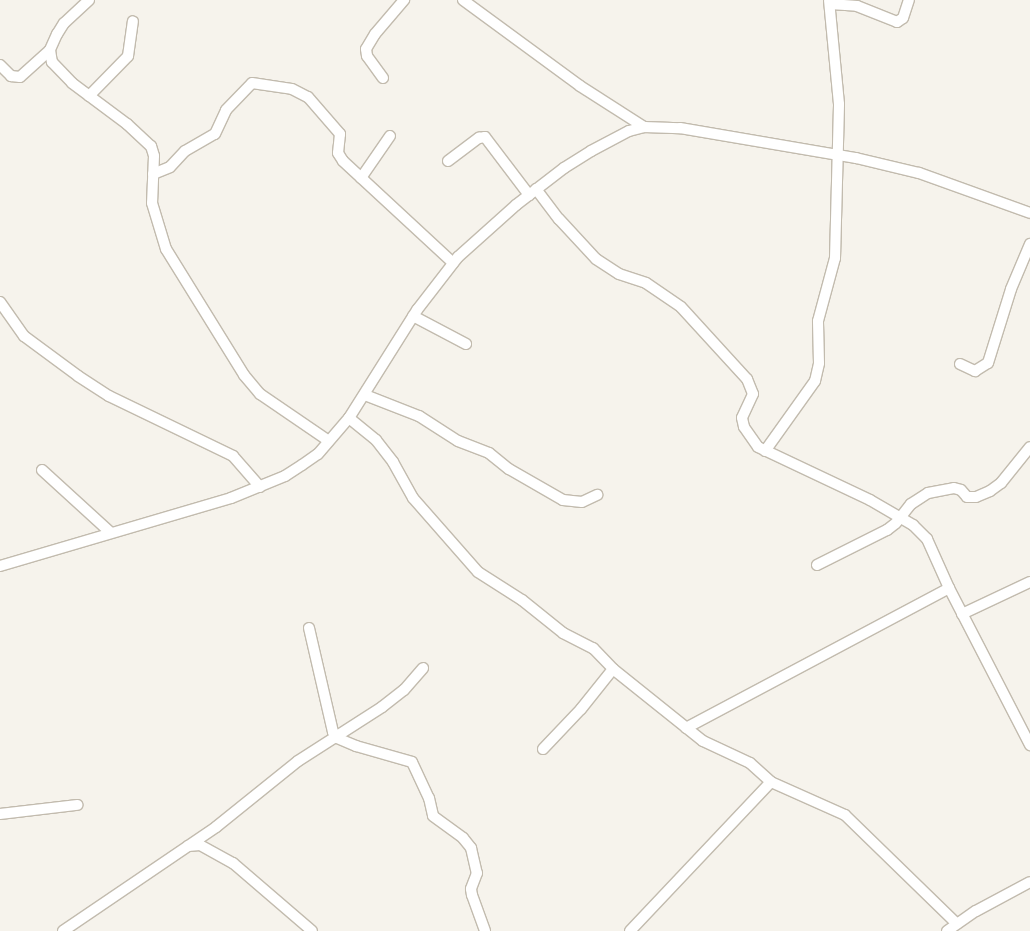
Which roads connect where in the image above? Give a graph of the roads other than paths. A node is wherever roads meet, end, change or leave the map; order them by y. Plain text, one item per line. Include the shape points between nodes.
1 (88, 0) edge
2 (404, 0) edge
3 (463, 0) edge
4 (909, 0) edge
5 (830, 2) edge
6 (133, 21) dead end
7 (50, 50) junction
8 (0, 65) edge
9 (383, 78) dead end
10 (90, 96) junction
11 (644, 128) junction
12 (390, 136) dead end
13 (839, 155) junction
14 (448, 160) dead end
15 (153, 174) junction
16 (361, 178) junction
17 (532, 192) junction
18 (1030, 213) edge
19 (1030, 244) edge
20 (453, 263) junction
21 (0, 302) edge
22 (413, 316) junction
23 (466, 344) dead end
24 (960, 364) dead end
25 (365, 395) junction
26 (348, 418) junction
27 (329, 441) junction
28 (1030, 447) edge
29 (765, 451) junction
30 (42, 470) dead end
31 (260, 487) junction
32 (597, 495) dead end
33 (901, 518) junction
34 (110, 532) junction
35 (817, 565) dead end
36 (0, 566) edge
37 (1030, 582) edge
38 (949, 588) junction
39 (962, 614) junction
40 (309, 628) dead end
41 (424, 668) dead end
42 (613, 669) junction
43 (686, 728) junction
44 (337, 738) junction
45 (1030, 745) edge
46 (542, 749) dead end
47 (771, 782) junction
48 (77, 805) dead end
49 (0, 814) edge
50 (188, 846) junction
51 (1030, 882) edge
52 (957, 924) junction
53 (63, 931) edge
54 (312, 931) edge
55 (485, 931) edge
56 (630, 931) edge
57 (947, 931) edge

1 - 7 street via 64,23
2 - 9 street via 374,34 366,49 366,56
3 - 11 street via 580,86
4 - 5 street via 903,18 897,22 857,6
5 - 13 street via 839,104
6 - 10 street via 128,56
7 - 8 street via 20,76 12,76
7 - 10 street via 52,62 72,83
10 - 15 street via 147,140 154,156
11 - 13 street via 680,128
11 - 17 street via 629,131 596,147
12 - 16 street
13 - 18 street via 919,173
13 - 29 street via 835,258 818,321 819,363 815,381
14 - 17 street via 484,137
15 - 16 street via 170,167 185,151 215,134 226,110 250,85 257,82 292,89 308,97 340,134 339,156
15 - 27 street via 152,203 166,249 218,337 260,394
16 - 20 street
17 - 20 street via 478,237
17 - 29 street via 596,259 619,274 646,283 681,307 724,353 752,387 752,398 742,418 744,427 754,443
19 - 24 street via 1011,289 988,363 975,370
20 - 22 street
21 - 31 street via 24,336 78,376 109,396 233,456
22 - 23 street
22 - 25 street
25 - 26 street
25 - 32 street via 419,416 458,440 488,453 509,469 564,500 582,502
26 - 27 street
26 - 42 street via 376,440 393,462 412,498 472,567 522,600 563,633 593,648
27 - 31 street via 318,454 302,465
28 - 33 street via 1001,483 990,490 976,497 967,497 961,490 954,488 928,493 911,504
29 - 33 street
30 - 34 street
31 - 34 street via 231,498
33 - 35 street via 872,540
33 - 38 street via 914,525 927,539
34 - 36 street
37 - 39 street
38 - 39 street
38 - 43 street
39 - 45 street
40 - 44 street via 330,722
41 - 44 street via 404,690
42 - 43 street
42 - 46 street
43 - 47 street via 703,741 750,763
44 - 50 street via 275,777 242,806
44 - 55 street via 412,762 429,798 433,816 463,838 471,848 477,873 471,889 472,895
47 - 52 street via 845,815
47 - 56 street
48 - 49 street
50 - 53 street
50 - 54 street via 200,845 233,864
51 - 52 street via 1001,896
52 - 57 street

